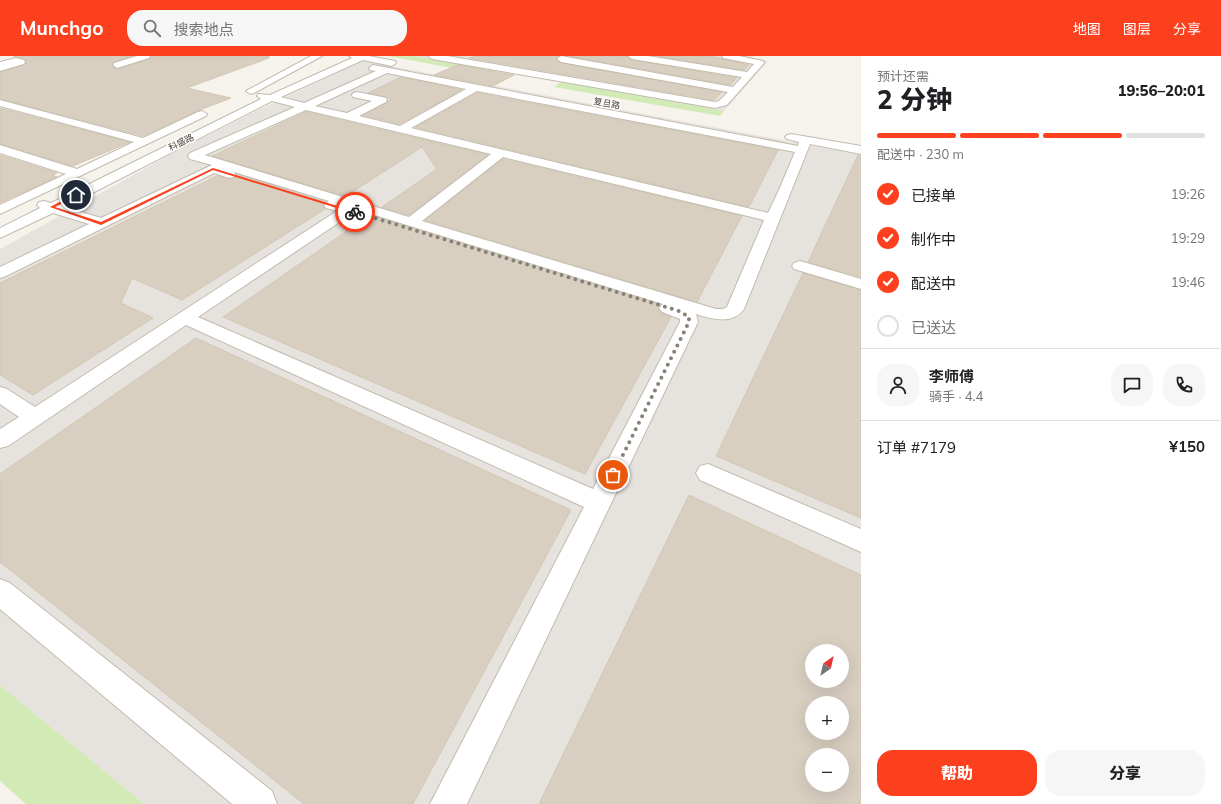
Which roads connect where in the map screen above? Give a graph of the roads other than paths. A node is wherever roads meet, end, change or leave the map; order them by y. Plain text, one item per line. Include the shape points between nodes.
1 (146, 56) edge
2 (318, 56) edge
3 (358, 56) edge
4 (432, 56) edge
5 (469, 56) edge
6 (632, 56) edge
7 (726, 56) edge
8 (0, 57) edge
9 (749, 58) edge
10 (459, 60) junction
11 (557, 61) edge
12 (118, 65) dead end
13 (0, 66) edge
14 (387, 70) junction
15 (403, 73) junction
16 (535, 74) junction
17 (748, 75) junction
18 (519, 83) dead end
19 (476, 87) junction
20 (735, 90) junction
21 (242, 96) dead end
22 (267, 97) junction
23 (290, 102) junction
24 (0, 103) edge
25 (337, 104) dead end
26 (306, 106) junction
27 (324, 110) junction
28 (202, 114) dead end
29 (350, 116) junction
30 (706, 121) dead end
31 (402, 129) junction
32 (783, 135) dead end
33 (143, 141) junction
34 (804, 145) junction
35 (0, 149) edge
36 (501, 153) junction
37 (858, 156) edge
38 (77, 173) junction
39 (48, 206) junction
40 (0, 210) edge
41 (348, 210) junction
42 (772, 218) junction
43 (411, 222) junction
44 (101, 224) junction
45 (0, 226) edge
46 (0, 234) edge
47 (800, 266) dead end
48 (0, 273) edge
49 (861, 284) edge
50 (185, 318) junction
51 (0, 394) edge
52 (35, 417) junction
53 (0, 440) edge
54 (708, 473) dead end
55 (599, 503) junction
56 (861, 541) edge
57 (0, 592) edge
58 (259, 804) edge
59 (448, 804) edge

1 - 12 street
2 - 21 street
3 - 22 street, 科盛路
3 - 30 street, 复旦路
4 - 10 street
5 - 10 street
6 - 17 street
7 - 9 street
8 - 13 street via 21,62
9 - 17 street via 760,63
10 - 16 street
11 - 16 street
11 - 20 street
14 - 15 street
14 - 23 street via 371,67
14 - 26 street
15 - 19 street
15 - 29 street via 354,96 382,100
16 - 18 street
16 - 20 street via 715,105 723,103
17 - 20 street
19 - 31 street
19 - 34 street
22 - 23 street
22 - 39 street, 科盛路
23 - 26 street
24 - 33 street
25 - 27 street
26 - 27 street
26 - 43 street via 194,156
27 - 29 street
28 - 33 street
29 - 31 street
31 - 36 street
32 - 34 street
33 - 38 street
34 - 37 street
34 - 42 street
35 - 38 street
36 - 42 street
36 - 43 street
38 - 40 street
39 - 44 street
39 - 45 street, 科盛路
39 - 46 street, 科盛路
41 - 44 street via 213,169
41 - 50 street
41 - 55 street via 679,311 689,317 689,322
42 - 43 street via 736,309 724,315
44 - 48 street
47 - 49 street
50 - 52 street
50 - 55 street
51 - 52 street
52 - 53 street
54 - 56 street
55 - 59 street
57 - 58 street

